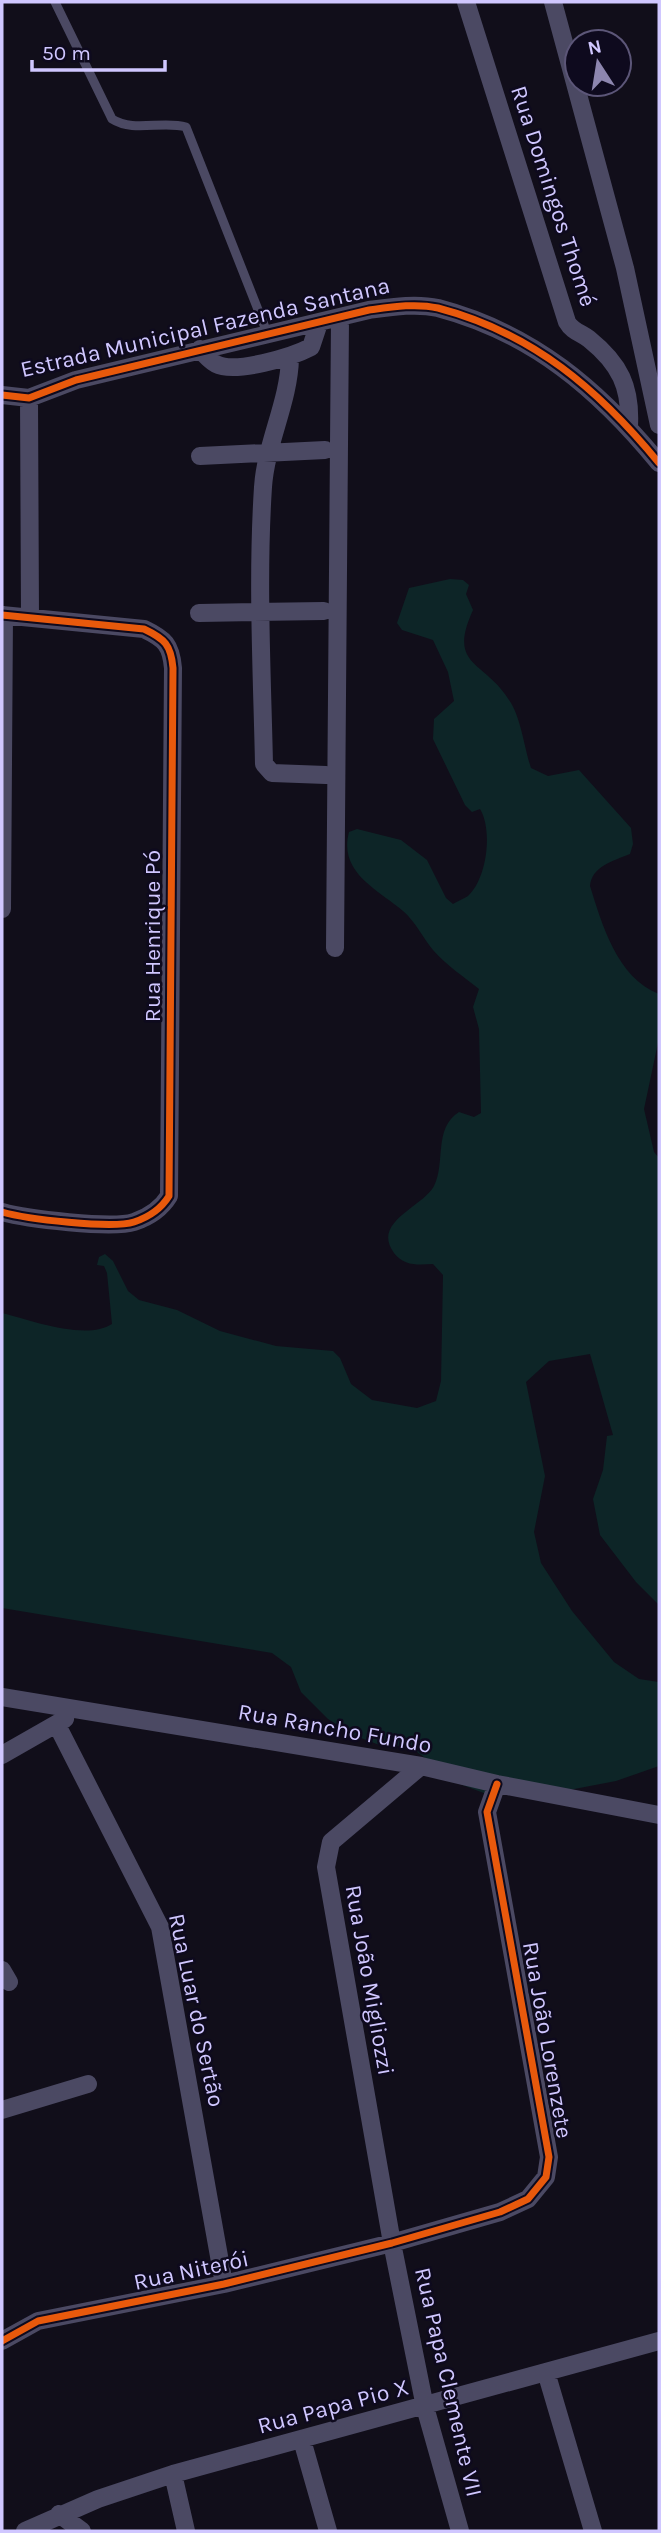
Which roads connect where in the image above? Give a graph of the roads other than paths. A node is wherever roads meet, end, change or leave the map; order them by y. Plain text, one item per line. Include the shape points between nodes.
1 (55, 2) edge
2 (467, 2) edge
3 (553, 2) edge
4 (340, 319) junction
5 (319, 323) junction
6 (268, 335) junction
7 (200, 349) junction
8 (290, 358) junction
9 (2, 396) edge
10 (29, 398) junction
11 (659, 425) edge
12 (629, 426) junction
13 (325, 450) dead end
14 (267, 451) junction
15 (200, 456) dead end
16 (659, 463) edge
17 (324, 611) dead end
18 (199, 613) dead end
19 (261, 613) junction
20 (3, 615) edge
21 (30, 617) junction
22 (326, 775) dead end
23 (2, 909) edge
24 (335, 948) dead end
25 (2, 1212) edge
26 (2, 1697) edge
27 (78, 1710) junction
28 (57, 1725) junction
29 (2, 1755) edge
30 (421, 1766) junction
31 (497, 1784) junction
32 (659, 1815) edge
33 (88, 2084) dead end
34 (2, 2110) edge
35 (392, 2243) junction
36 (224, 2284) junction
37 (2, 2341) edge
38 (659, 2342) edge
39 (546, 2372) junction
40 (425, 2407) junction
41 (302, 2440) junction
42 (173, 2474) junction
43 (59, 2514) junction
44 (25, 2531) edge
45 (52, 2531) edge
46 (82, 2531) edge
47 (186, 2531) edge
48 (328, 2531) edge
49 (460, 2531) edge
50 (593, 2531) edge

1 - 6 lane via 113,119 123,126 186,127
2 - 12 street, Rua Domingos Thomé via 567,322 620,373 630,400
3 - 11 street via 625,268
4 - 5 street, Estrada Municipal Fazenda Santana
4 - 12 street, Estrada Municipal Fazenda Santana via 404,306 437,308 495,329 575,375
4 - 24 street
5 - 6 street, Estrada Municipal Fazenda Santana
5 - 8 street via 311,347
6 - 7 street, Estrada Municipal Fazenda Santana
7 - 8 street via 215,364 227,367
7 - 10 street, Estrada Municipal Fazenda Santana via 76,380
8 - 14 street via 290,374
9 - 10 street, Estrada Municipal Fazenda Santana
10 - 21 street
12 - 16 street, Estrada Municipal Fazenda Santana
13 - 14 street
14 - 15 street
14 - 19 street
17 - 19 street
18 - 19 street
19 - 22 street via 264,764 272,773
20 - 21 street
20 - 23 street
21 - 25 street, Rua Henrique Pó via 144,629 164,638 171,648 170,1185 163,1206 131,1223 31,1220
26 - 27 street, Rua Rancho Fundo
27 - 28 street
27 - 30 street, Rua Rancho Fundo
28 - 29 street
28 - 36 street, Rua Luar do Sertão via 160,1927
30 - 31 street, Rua Rancho Fundo
30 - 35 street, Rua João Migliozzi via 331,1842 326,1867
31 - 32 street, Rua Rancho Fundo
31 - 35 street, Rua João Lorenzete via 487,1812 549,2157 546,2177 528,2199 500,2211
33 - 34 street
35 - 36 street, Rua Niterói
35 - 40 street, Rua Papa Clemente VII
36 - 37 street, Rua Niterói via 38,2321
38 - 39 street, Rua Papa Pio X
39 - 40 street, Rua Papa Pio X
39 - 50 street
40 - 41 street, Rua Papa Pio X
40 - 49 street, Rua Papa Clemente VII
41 - 42 street, Rua Papa Pio X
41 - 48 street
42 - 43 street, Rua Papa Pio X
42 - 47 street
43 - 44 street, Rua Papa Pio X
43 - 45 street
43 - 46 street

